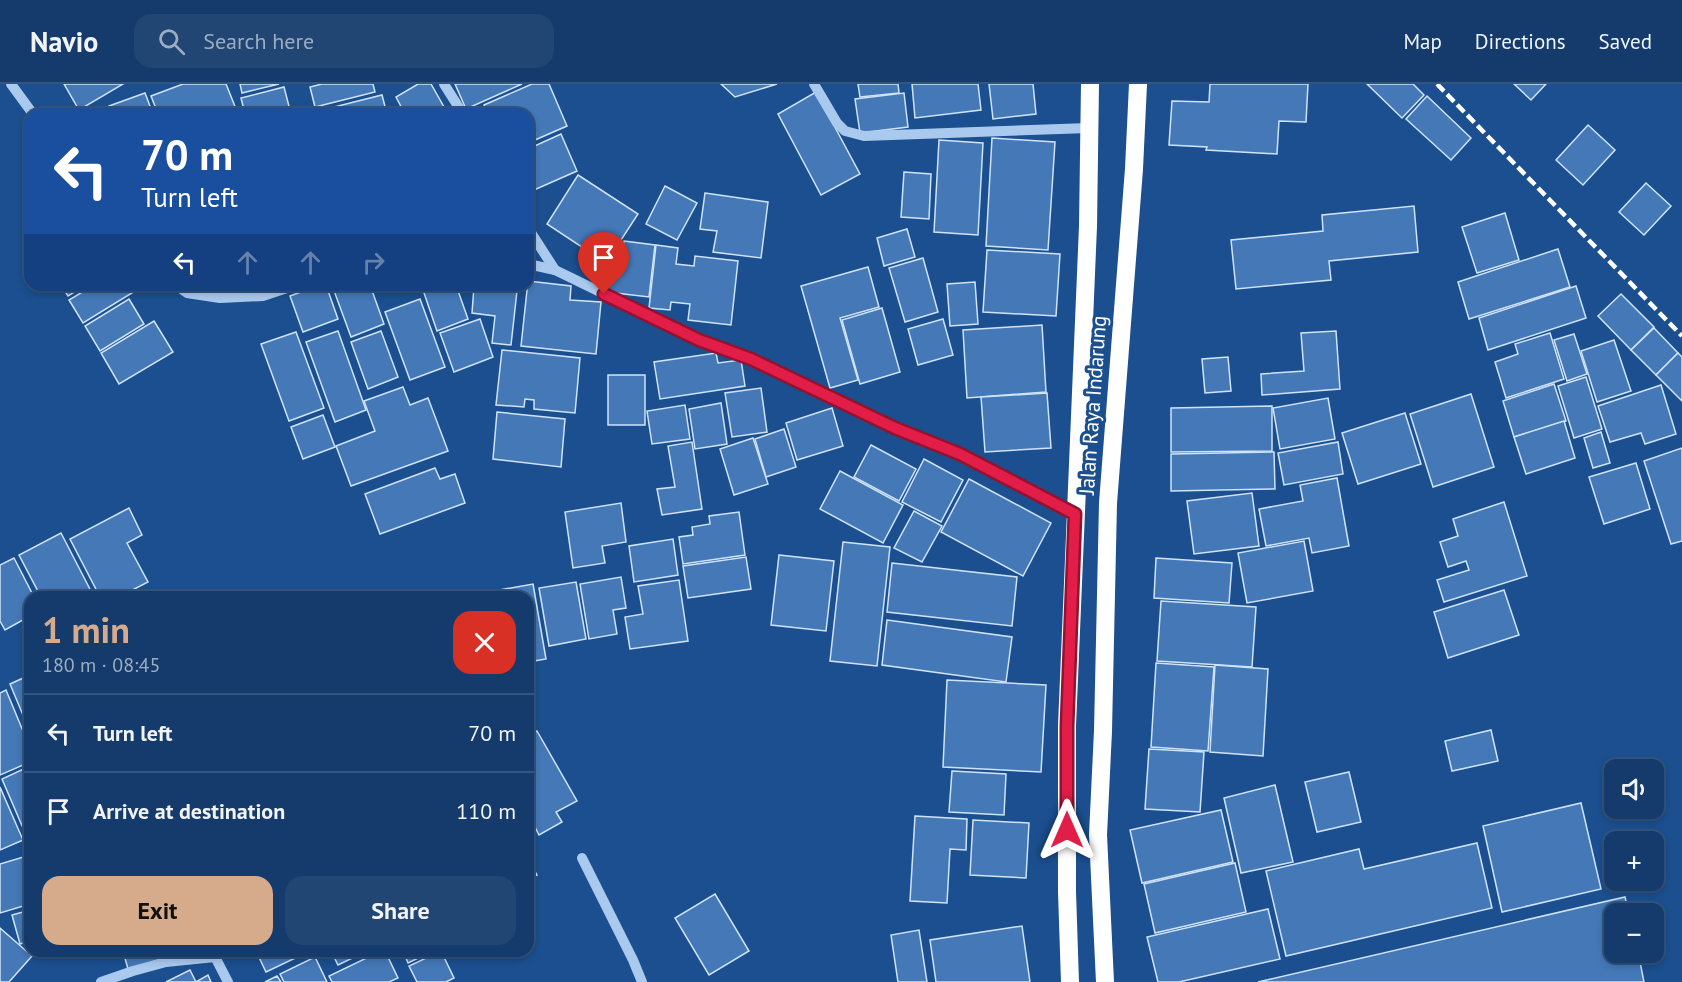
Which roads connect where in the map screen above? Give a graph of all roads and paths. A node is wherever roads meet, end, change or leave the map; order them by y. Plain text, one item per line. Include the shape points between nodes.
1 (11, 84) edge
2 (444, 84) edge
3 (814, 84) edge
4 (1090, 84) edge
5 (1138, 84) edge
6 (29, 108) edge
7 (459, 108) edge
8 (1089, 128) junction
9 (534, 237) edge
10 (534, 265) edge
11 (555, 270) junction
12 (184, 291) edge
13 (278, 291) edge
14 (1075, 514) junction
15 (582, 858) dead end
16 (196, 957) edge
17 (216, 957) edge
18 (101, 982) edge
19 (228, 982) edge
20 (642, 982) edge
21 (1070, 982) edge
22 (1105, 982) edge

1 - 6 street
2 - 7 street
3 - 8 street via 837,123 845,131 864,136
4 - 8 highway, Jalan Raya Indarung
5 - 22 highway, Jalan Raya Indarung via 1108,503 1098,835
8 - 14 highway, Jalan Raya Indarung
9 - 11 street
10 - 11 street
11 - 14 street via 699,340 751,359 895,428 960,454
12 - 13 street via 220,298 263,296
14 - 21 highway, Jalan Raya Indarung via 1066,767
15 - 20 street
16 - 18 street
17 - 19 street

